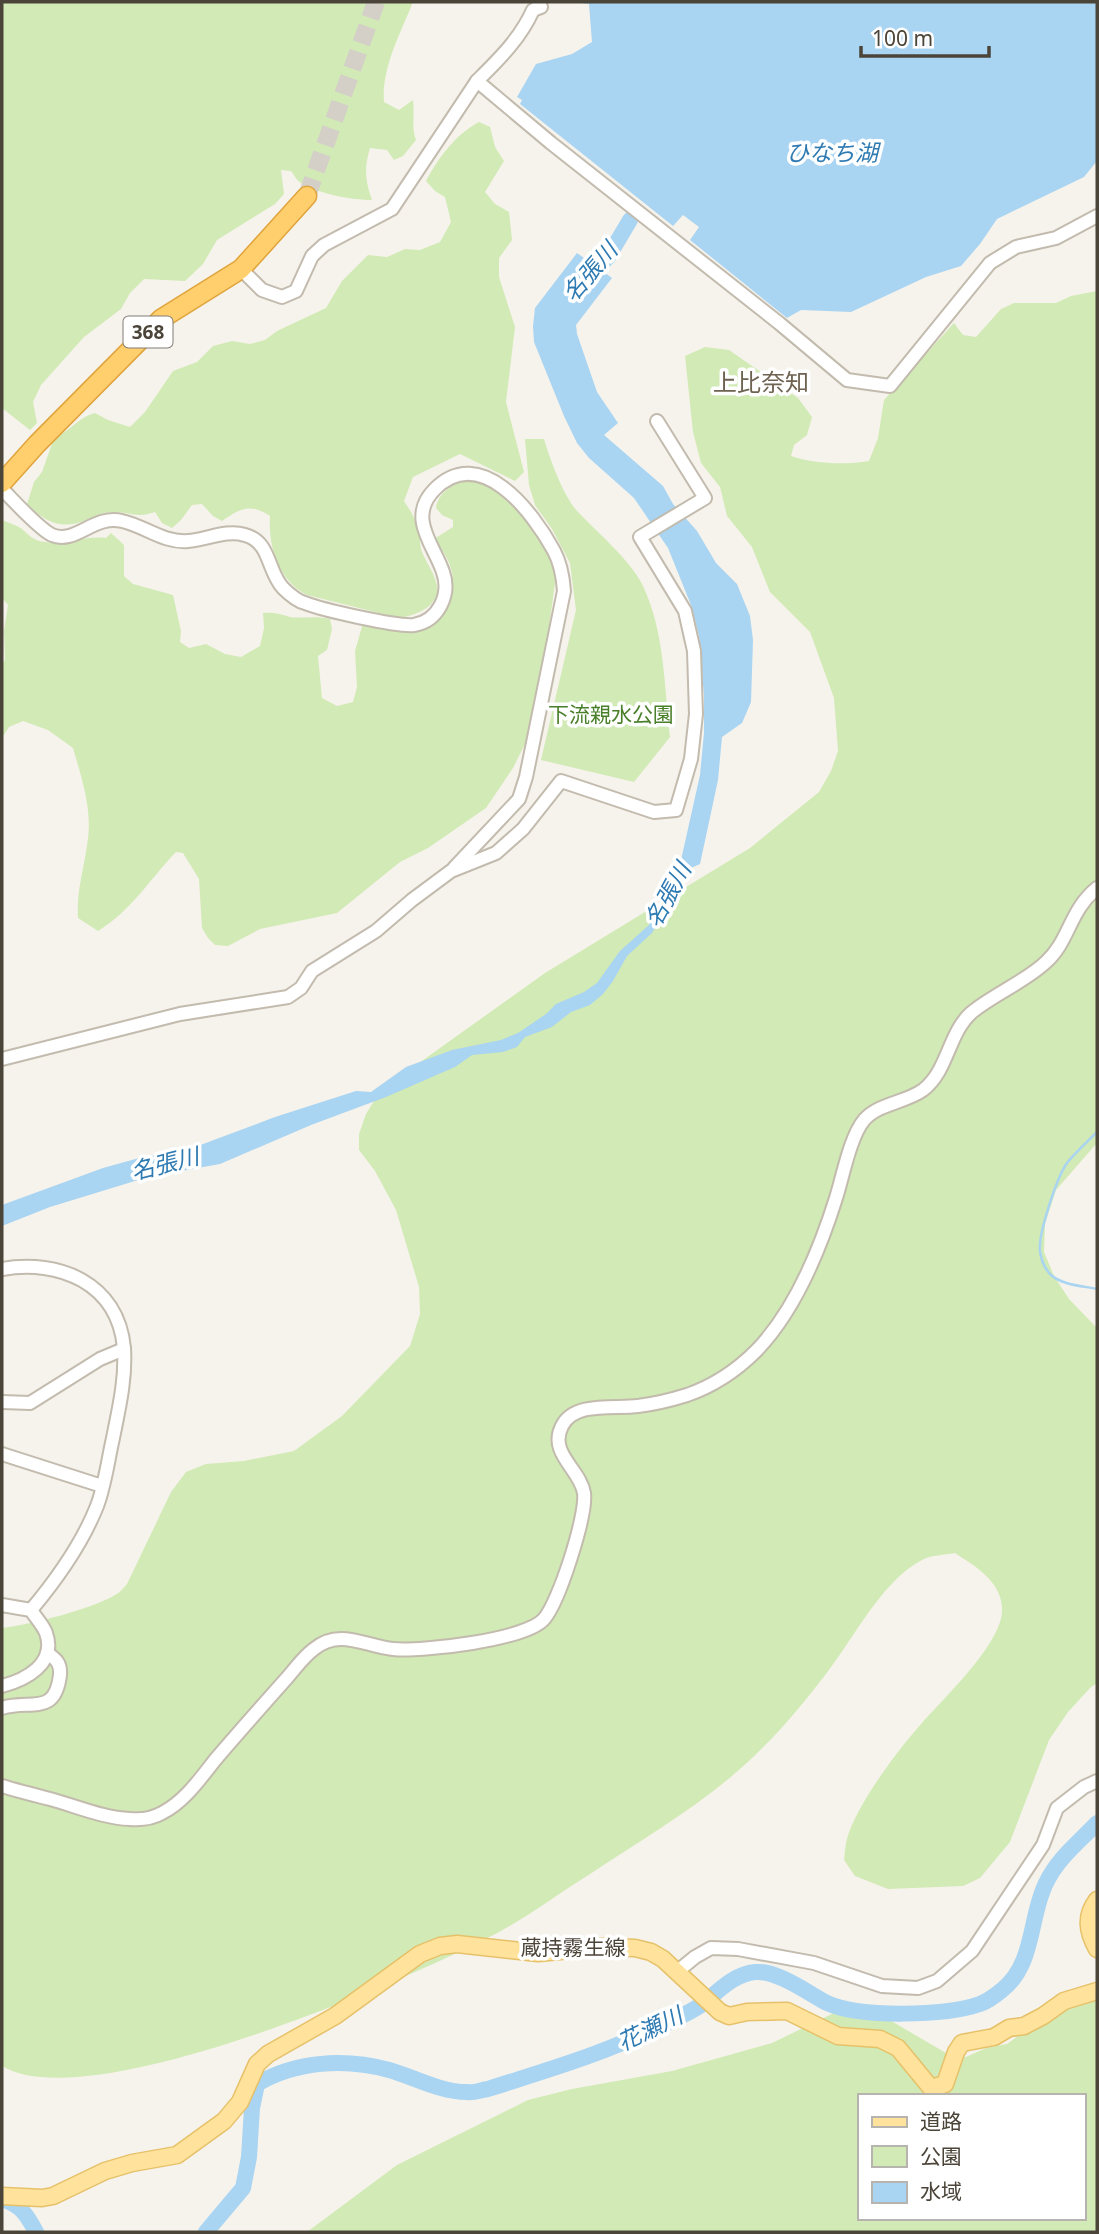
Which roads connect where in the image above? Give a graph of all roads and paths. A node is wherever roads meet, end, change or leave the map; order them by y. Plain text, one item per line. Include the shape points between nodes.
1 (538, 2) edge
2 (477, 81) junction
3 (307, 196) tunnel mouth
4 (1097, 216) edge
5 (242, 269) junction
6 (657, 421) dead end
7 (2, 483) edge
8 (2, 489) edge
9 (452, 871) junction
10 (1097, 888) edge
11 (2, 1059) edge
12 (2, 1269) edge
13 (124, 1349) junction
14 (2, 1402) edge
15 (2, 1454) edge
16 (102, 1486) junction
17 (2, 1605) edge
18 (31, 1610) junction
19 (47, 1653) junction
20 (2, 1686) edge
21 (2, 1708) edge
22 (1097, 1781) edge
23 (2, 1786) edge
24 (1097, 1900) edge
25 (1097, 1948) edge
26 (678, 1971) junction
27 (1097, 1991) edge
28 (2, 2196) edge

1 - 2 street via 541,7 533,10 504,55
2 - 4 street via 847,380 890,386 990,263 1016,247 1056,238
2 - 5 street via 392,209 324,245 312,256 296,291 282,297 262,290
3 - 5 highway, 368
5 - 7 highway, 368 via 161,319
6 - 9 street via 705,498 640,537 685,611 694,651 695,725 691,759 676,810 654,812 561,781 523,829 496,853
8 - 9 street via 53,536 75,534 109,520 176,540 246,535 266,550 283,588 304,603 413,625 439,611 446,586 422,522 429,495 445,482 470,473 499,484 554,551 565,591 519,799
9 - 11 street via 376,931 312,971 301,988 288,996 180,1014
10 - 23 street via 1076,910 1057,951 1045,964 971,1013 957,1031 938,1073 923,1089 879,1108 864,1121 812,1259 775,1330 755,1352 733,1371 692,1393 640,1406 586,1409 563,1423 559,1447 582,1485 584,1508 558,1594 543,1620 531,1630 409,1650 339,1637 324,1642 301,1662 187,1793 162,1814 132,1820 112,1817
12 - 13 street via 43,1266 70,1273 92,1286 110,1306
13 - 14 street via 30,1404
13 - 16 street via 123,1386
15 - 16 street
16 - 18 street via 85,1532
17 - 18 street
18 - 19 street via 47,1635
19 - 20 street via 29,1676
19 - 21 street via 59,1662 61,1670 54,1695 47,1703
22 - 26 street via 1058,1808 1042,1845 972,1951 937,1980 918,1988 883,1986 814,1962 711,1948
24 - 25 main road via 1087,1924
26 - 27 main road, 蔵持霧生線 via 729,2016 787,2011 838,2036 880,2039 898,2048 931,2088 945,2084 962,2043 1024,2026 1064,2001
26 - 28 main road, 蔵持霧生線 via 651,1952 635,1948 538,1953 440,1946 268,2054 257,2064 240,2102 224,2121 177,2155 105,2171 53,2196

